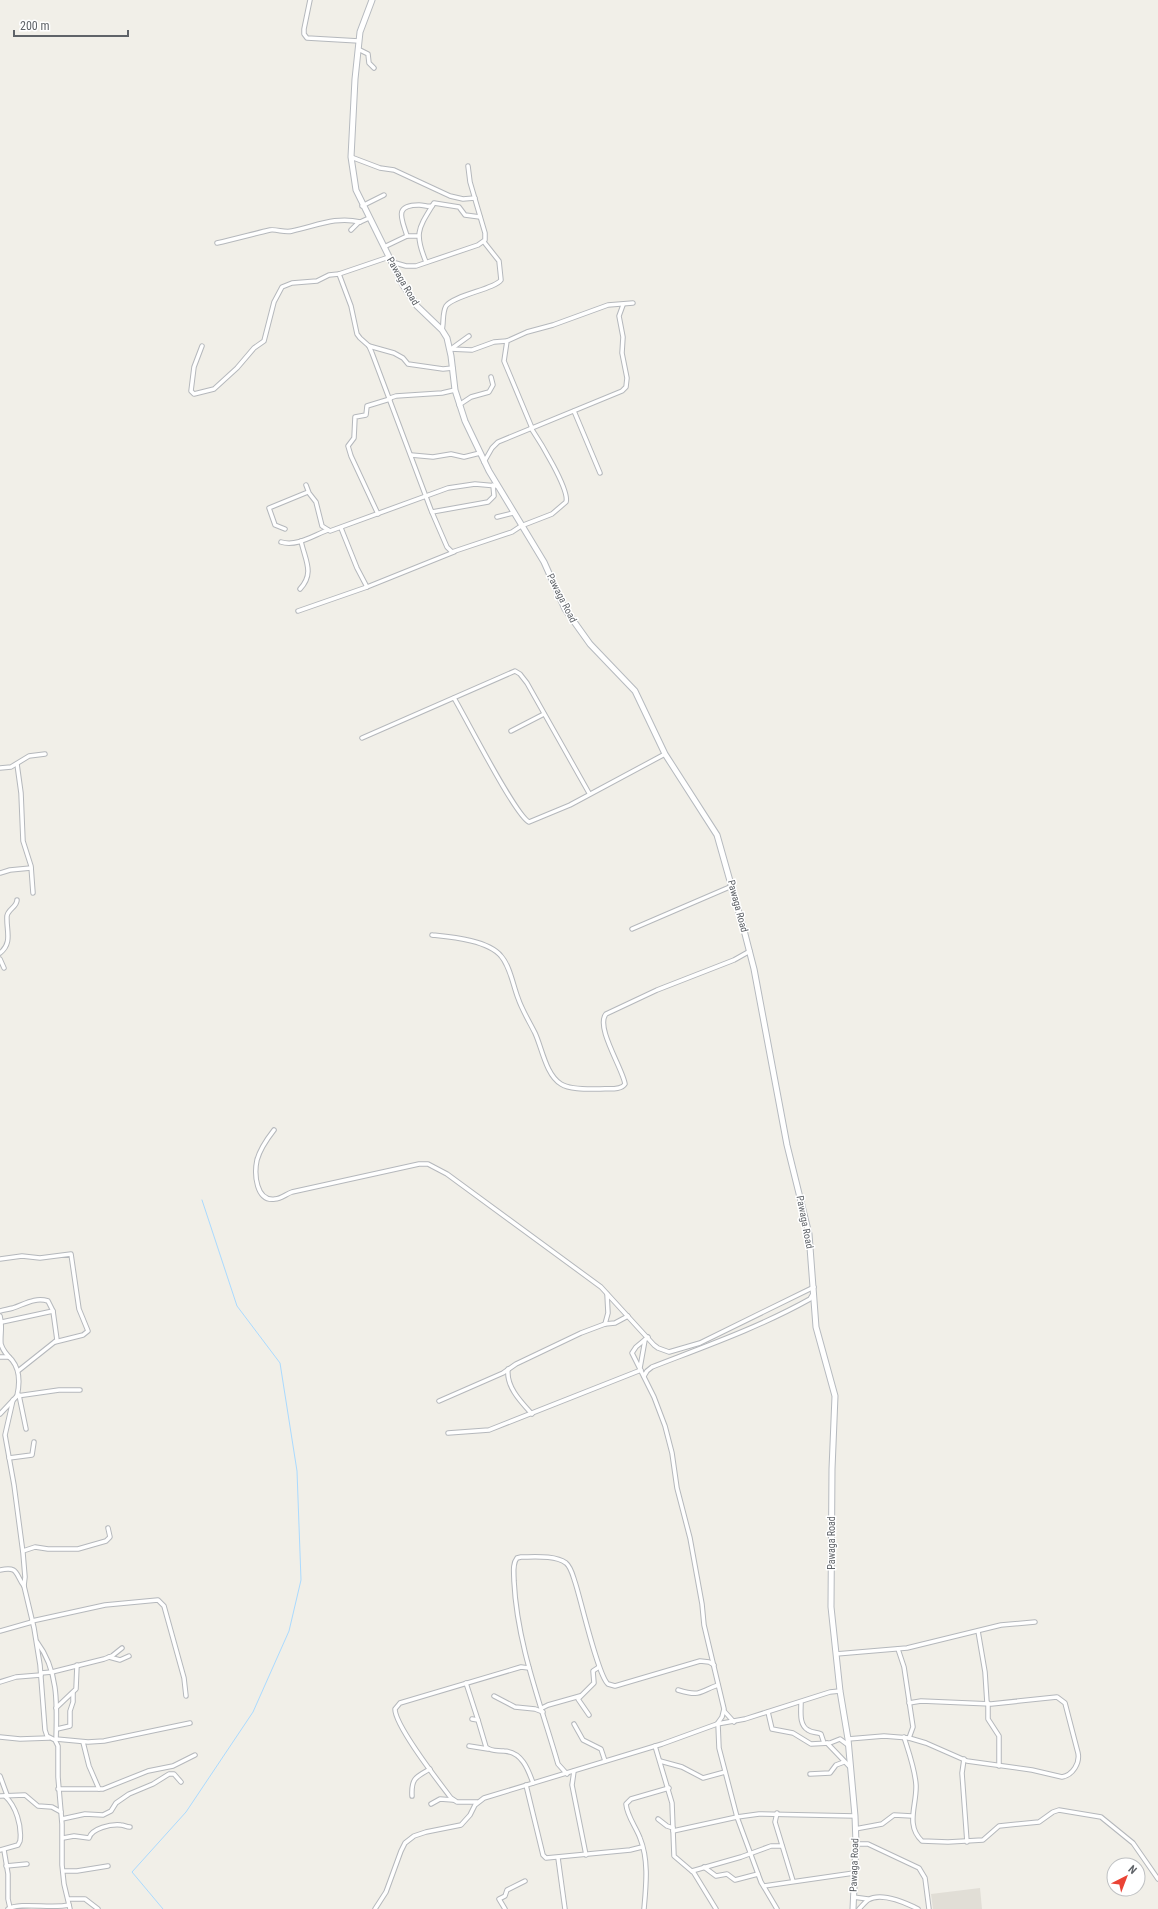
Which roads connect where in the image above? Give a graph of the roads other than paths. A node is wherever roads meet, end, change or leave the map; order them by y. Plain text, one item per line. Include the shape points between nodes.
1 (310, 0) edge
2 (372, 0) edge
3 (359, 40) junction
4 (358, 49) junction
5 (374, 68) dead end
6 (351, 157) junction
7 (468, 166) dead end
8 (384, 195) dead end
9 (475, 198) junction
10 (362, 206) junction
11 (432, 206) junction
12 (480, 217) junction
13 (370, 218) junction
14 (360, 222) junction
15 (351, 230) dead end
16 (407, 236) junction
17 (418, 236) junction
18 (484, 242) junction
19 (217, 243) dead end
20 (384, 247) junction
21 (391, 260) junction
22 (426, 262) junction
23 (339, 274) junction
24 (633, 303) dead end
25 (623, 305) junction
26 (442, 330) junction
27 (469, 336) dead end
28 (507, 341) junction
29 (202, 346) dead end
30 (369, 346) junction
31 (451, 349) junction
32 (453, 368) junction
33 (491, 377) dead end
34 (455, 390) junction
35 (390, 398) junction
36 (460, 405) junction
37 (574, 411) junction
38 (531, 428) junction
39 (480, 453) junction
40 (411, 455) junction
41 (484, 462) junction
42 (600, 473) dead end
43 (306, 485) dead end
44 (495, 486) junction
45 (308, 492) junction
46 (426, 495) junction
47 (432, 512) junction
48 (513, 513) junction
49 (378, 514) junction
50 (497, 517) dead end
51 (521, 526) junction
52 (341, 528) junction
53 (285, 529) dead end
54 (328, 530) junction
55 (300, 541) junction
56 (282, 542) dead end
57 (454, 552) junction
58 (367, 587) junction
59 (300, 589) dead end
60 (298, 611) dead end
61 (454, 698) junction
62 (544, 714) junction
63 (511, 731) dead end
64 (362, 738) dead end
65 (45, 754) dead end
66 (665, 754) junction
67 (16, 764) junction
68 (0, 768) edge
69 (589, 793) junction
70 (31, 868) junction
71 (0, 872) edge
72 (732, 886) junction
73 (33, 893) dead end
74 (17, 900) dead end
75 (632, 929) dead end
76 (432, 935) dead end
77 (750, 951) junction
78 (0, 953) edge
79 (0, 959) edge
80 (4, 968) dead end
81 (274, 1130) dead end
82 (0, 1259) edge
83 (814, 1287) junction
84 (606, 1293) junction
85 (814, 1293) junction
86 (53, 1310) junction
87 (0, 1311) edge
88 (628, 1316) junction
89 (0, 1317) edge
90 (2, 1322) junction
91 (605, 1324) junction
92 (647, 1338) junction
93 (55, 1342) junction
94 (8, 1356) junction
95 (0, 1357) edge
96 (508, 1369) junction
97 (640, 1369) junction
98 (18, 1371) junction
99 (644, 1376) junction
100 (80, 1390) dead end
101 (18, 1396) junction
102 (13, 1400) junction
103 (439, 1401) dead end
104 (0, 1414) edge
105 (532, 1414) junction
106 (26, 1429) dead end
107 (448, 1433) dead end
108 (34, 1442) dead end
109 (10, 1458) junction
110 (108, 1528) dead end
111 (23, 1551) junction
112 (0, 1570) edge
113 (24, 1586) junction
114 (32, 1621) junction
115 (1035, 1622) dead end
116 (0, 1631) edge
117 (978, 1631) junction
118 (37, 1642) junction
119 (122, 1648) dead end
120 (898, 1649) junction
121 (836, 1654) junction
122 (129, 1656) dead end
123 (109, 1657) junction
124 (77, 1665) junction
125 (714, 1665) junction
126 (599, 1667) junction
127 (529, 1668) junction
128 (52, 1672) junction
129 (41, 1674) junction
130 (0, 1682) edge
131 (466, 1683) junction
132 (718, 1685) junction
133 (678, 1690) dead end
134 (840, 1691) junction
135 (73, 1693) junction
136 (186, 1696) dead end
137 (494, 1696) dead end
138 (581, 1696) junction
139 (801, 1703) junction
140 (909, 1703) junction
141 (987, 1703) junction
142 (56, 1708) junction
143 (543, 1710) junction
144 (724, 1711) junction
145 (768, 1712) junction
146 (589, 1715) dead end
147 (472, 1719) dead end
148 (478, 1720) junction
149 (734, 1722) junction
150 (190, 1723) dead end
151 (574, 1724) dead end
152 (717, 1724) junction
153 (57, 1729) junction
154 (0, 1737) edge
155 (50, 1738) junction
156 (907, 1738) junction
157 (56, 1740) junction
158 (83, 1742) junction
159 (848, 1742) junction
160 (825, 1743) junction
161 (469, 1746) dead end
162 (655, 1746) junction
163 (488, 1749) junction
164 (195, 1755) dead end
165 (964, 1759) junction
166 (605, 1761) junction
167 (660, 1761) junction
168 (844, 1762) junction
169 (849, 1766) junction
170 (999, 1766) junction
171 (430, 1769) junction
172 (574, 1771) junction
173 (725, 1772) junction
174 (567, 1774) junction
175 (810, 1774) dead end
176 (0, 1776) edge
177 (181, 1782) dead end
178 (533, 1783) junction
179 (526, 1785) junction
180 (669, 1788) junction
181 (58, 1789) junction
182 (99, 1789) junction
183 (6, 1795) junction
184 (0, 1796) edge
185 (412, 1796) dead end
186 (453, 1800) junction
187 (478, 1802) junction
188 (431, 1804) dead end
189 (61, 1812) junction
190 (777, 1813) junction
191 (855, 1816) junction
192 (912, 1816) junction
193 (737, 1817) junction
194 (62, 1819) junction
195 (658, 1820) dead end
196 (130, 1827) dead end
197 (855, 1829) junction
198 (673, 1830) junction
199 (63, 1838) junction
200 (967, 1842) junction
201 (856, 1844) junction
202 (782, 1846) junction
203 (642, 1847) junction
204 (2, 1850) edge
205 (751, 1853) junction
206 (586, 1855) junction
207 (558, 1858) junction
208 (27, 1864) dead end
209 (6, 1866) junction
210 (108, 1866) dead end
211 (704, 1867) junction
212 (63, 1871) junction
213 (692, 1871) junction
214 (854, 1873) junction
215 (758, 1874) junction
216 (1158, 1879) edge
217 (525, 1881) dead end
218 (793, 1881) junction
219 (764, 1886) junction
220 (853, 1897) junction
221 (68, 1899) junction
222 (868, 1899) junction
223 (69, 1907) edge
224 (9, 1908) edge
225 (98, 1909) edge
226 (375, 1909) edge
227 (505, 1909) edge
228 (565, 1909) edge
229 (644, 1909) edge
230 (716, 1909) edge
231 (777, 1909) edge
232 (853, 1909) edge
233 (859, 1909) edge
234 (918, 1909) edge
235 (929, 1909) edge

1 - 3 street via 304,29 307,38
2 - 3 main road, Pawaga Road
3 - 4 main road, Pawaga Road
4 - 5 street via 368,54 369,63
4 - 6 main road, Pawaga Road
6 - 9 street via 380,168 394,170 450,196
6 - 10 main road, Pawaga Road via 353,179
7 - 9 street
8 - 10 street
9 - 12 street
10 - 13 main road, Pawaga Road
11 - 12 street via 436,202 457,206 465,215
11 - 16 street via 408,206 402,210 400,214
11 - 17 street
12 - 18 street via 486,236
13 - 14 street
13 - 20 main road, Pawaga Road
14 - 15 street
14 - 19 street via 343,219 289,232 271,230
16 - 17 street
16 - 20 street
17 - 22 street via 420,251
18 - 22 street
18 - 26 street via 499,261 501,280 495,285 449,303 444,311
20 - 21 main road, Pawaga Road
21 - 22 street via 411,266
21 - 23 street
21 - 26 main road, Pawaga Road via 417,306
23 - 29 street via 282,287 274,302 262,344 254,348 214,389 194,394 191,390 194,367
23 - 30 street via 351,306 357,334
24 - 25 street
25 - 28 street via 608,305 526,332
25 - 37 street via 619,316 623,337 622,353 628,378 626,387
26 - 31 main road, Pawaga Road
27 - 31 street
28 - 31 street via 494,342 472,350
28 - 38 street via 505,365
30 - 32 street via 394,353 408,364
30 - 35 street
31 - 32 main road, Pawaga Road
32 - 34 main road, Pawaga Road
33 - 36 street via 490,392 471,397
34 - 35 street
34 - 36 main road, Pawaga Road
35 - 40 street
35 - 49 street via 367,406 366,416 355,418 354,438 348,446
36 - 39 main road, Pawaga Road
37 - 38 street
37 - 42 street
38 - 41 street via 495,445
38 - 51 street via 548,456 567,499 552,514
39 - 40 street via 464,457 451,454 433,457
39 - 41 main road, Pawaga Road
40 - 46 street
41 - 44 main road, Pawaga Road
43 - 45 street
44 - 46 street via 475,484
44 - 47 street via 494,496 488,502
44 - 48 main road, Pawaga Road
45 - 53 street via 269,508 274,523
45 - 54 street via 316,502 322,526
46 - 47 street
46 - 49 street
47 - 57 street via 447,547
48 - 50 street
48 - 51 main road, Pawaga Road
49 - 52 street
51 - 57 street via 512,532
51 - 66 main road, Pawaga Road via 537,548 565,609 579,630 629,683 640,700
52 - 54 street
52 - 58 street
54 - 55 street
55 - 56 street
55 - 59 street via 309,574
57 - 58 street
58 - 60 street
61 - 62 street via 515,671 527,683
61 - 64 street
61 - 69 street via 508,793 527,821 534,822
62 - 63 street
62 - 69 street
65 - 67 street via 29,756
66 - 69 street
66 - 72 main road, Pawaga Road via 717,835
67 - 68 street
67 - 70 street via 21,793 23,841
70 - 71 street
70 - 73 street
72 - 75 street
72 - 77 main road, Pawaga Road
74 - 78 street via 17,904 7,916 8,942
76 - 77 street via 466,940 499,953 505,961 519,1002 549,1070 557,1082 565,1086 594,1089 618,1088 625,1084 605,1031 603,1019 606,1014
77 - 83 main road, Pawaga Road via 787,1145 809,1234
79 - 80 street
81 - 84 street via 262,1149 257,1166 262,1196 276,1199 292,1192 428,1164 447,1174
82 - 93 street via 71,1254 79,1310 88,1330 83,1335
83 - 85 main road, Pawaga Road
83 - 92 street via 706,1340 679,1350 664,1351
84 - 88 street
84 - 91 street via 608,1313
85 - 99 street via 810,1299 777,1316 652,1367
85 - 121 main road, Pawaga Road via 816,1327 835,1396 831,1607
86 - 87 street via 48,1301 42,1300 25,1302
86 - 90 street
86 - 93 street via 58,1336
88 - 91 street via 615,1323
88 - 92 street
89 - 90 street
90 - 94 street via 2,1344
91 - 96 street
92 - 97 street
92 - 97 street via 632,1353
93 - 98 street
94 - 95 street
94 - 98 street
96 - 103 street
96 - 105 street via 509,1382 513,1390
97 - 99 street
97 - 105 street
98 - 101 street
99 - 125 street via 665,1426 672,1453 677,1488 690,1538 704,1625
100 - 101 street via 58,1390
101 - 102 street
101 - 106 street
102 - 104 street
102 - 109 street via 5,1433
105 - 107 street via 489,1430
108 - 109 street via 32,1454
109 - 111 street
110 - 111 street via 110,1537 106,1541 78,1549 35,1547
111 - 113 street
112 - 113 street via 14,1570
113 - 114 street
114 - 116 street
114 - 118 street
114 - 136 street via 106,1605 158,1600 164,1606 184,1678
115 - 117 street
117 - 120 street
117 - 141 street
118 - 128 street via 47,1657
118 - 129 street
119 - 123 street
120 - 121 street
120 - 140 street via 904,1667
121 - 134 main road, Pawaga Road
122 - 123 street via 120,1660
123 - 124 street
124 - 128 street
124 - 135 street via 77,1687
125 - 126 street via 700,1661 615,1686 605,1682
125 - 132 street
126 - 127 street via 570,1567 560,1560 521,1557 517,1558 514,1564 515,1599
126 - 138 street via 593,1671 594,1684
127 - 131 street via 522,1666
127 - 143 street
128 - 129 street
128 - 142 street
129 - 130 street
129 - 155 street via 45,1730
131 - 148 street
131 - 171 street via 400,1703 395,1709 398,1720
132 - 133 street via 694,1695
132 - 144 street
134 - 139 street
134 - 159 main road, Pawaga Road
135 - 142 street
135 - 153 street via 70,1726
137 - 143 street via 515,1707
138 - 143 street via 548,1705
138 - 146 street via 578,1701
139 - 145 street
139 - 160 street via 804,1725 809,1731 819,1733
140 - 141 street
140 - 156 street via 912,1727
141 - 170 street via 988,1719 999,1736
141 - 170 street via 1060,1698 1065,1703 1079,1755 1076,1766 1062,1777
142 - 153 street
143 - 174 street via 558,1764
144 - 149 street
144 - 152 street
145 - 149 street
145 - 160 street via 772,1729 793,1733 811,1744
147 - 148 street
148 - 163 street
149 - 152 street
150 - 158 street via 114,1740
151 - 166 street via 583,1740 602,1751
152 - 162 street
152 - 173 street
153 - 157 street
154 - 155 street
155 - 157 street
156 - 159 street via 884,1736
156 - 165 street
156 - 192 street via 916,1786
157 - 158 street
157 - 181 street
158 - 182 street via 87,1760
159 - 160 street via 840,1739
159 - 169 main road, Pawaga Road
160 - 168 street
161 - 163 street
162 - 166 street
162 - 167 street
163 - 178 street via 511,1752 524,1761
164 - 182 street via 173,1766 148,1771
165 - 170 street
165 - 200 street via 962,1773
166 - 172 street
167 - 173 street via 682,1767 703,1778
167 - 180 street
168 - 169 street
168 - 175 street via 836,1765 830,1774
169 - 191 main road, Pawaga Road
171 - 185 street via 413,1781
171 - 186 street
172 - 174 street
172 - 206 street via 572,1786
173 - 193 street
174 - 178 street
176 - 183 street
177 - 194 street via 174,1774 169,1774 129,1794 103,1815 86,1814
178 - 179 street
179 - 187 street
179 - 207 street via 543,1856 548,1859
180 - 198 street
180 - 203 street via 628,1802 628,1813
181 - 182 street
181 - 189 street
183 - 184 street
183 - 189 street via 25,1795 38,1806 52,1807
183 - 204 street via 13,1807 21,1836 20,1843
186 - 187 street
186 - 188 street via 440,1800
187 - 226 street via 460,1825 426,1832 414,1836 405,1843 386,1892
189 - 194 street
190 - 191 street
190 - 193 street
190 - 202 street via 775,1822
191 - 197 main road, Pawaga Road
192 - 197 street via 894,1815 882,1824
192 - 200 street via 915,1832 922,1841
193 - 198 street
193 - 205 street
194 - 199 street
195 - 198 street
196 - 199 street via 106,1826 92,1832 88,1838
197 - 201 main road, Pawaga Road
198 - 213 street via 674,1856
199 - 212 street
200 - 216 street via 983,1840 998,1826 1039,1822 1059,1810 1097,1815 1133,1843
201 - 214 main road, Pawaga Road
201 - 235 street via 868,1844 919,1868 925,1878
202 - 205 street via 771,1846
202 - 218 street
203 - 206 street
203 - 229 street via 646,1862
204 - 209 street
205 - 211 street
205 - 215 street
206 - 207 street
207 - 228 street
208 - 209 street
209 - 224 street
210 - 212 street
211 - 213 street
211 - 215 street via 716,1876 727,1874 735,1880
212 - 221 street
213 - 230 street
214 - 218 street
214 - 220 main road, Pawaga Road
215 - 219 street
217 - 227 street via 507,1890 505,1896 499,1899
218 - 219 street
219 - 231 street
220 - 222 street
220 - 232 main road, Pawaga Road
221 - 223 street
221 - 225 street via 86,1899
222 - 233 street
222 - 234 street via 895,1899
223 - 224 street

